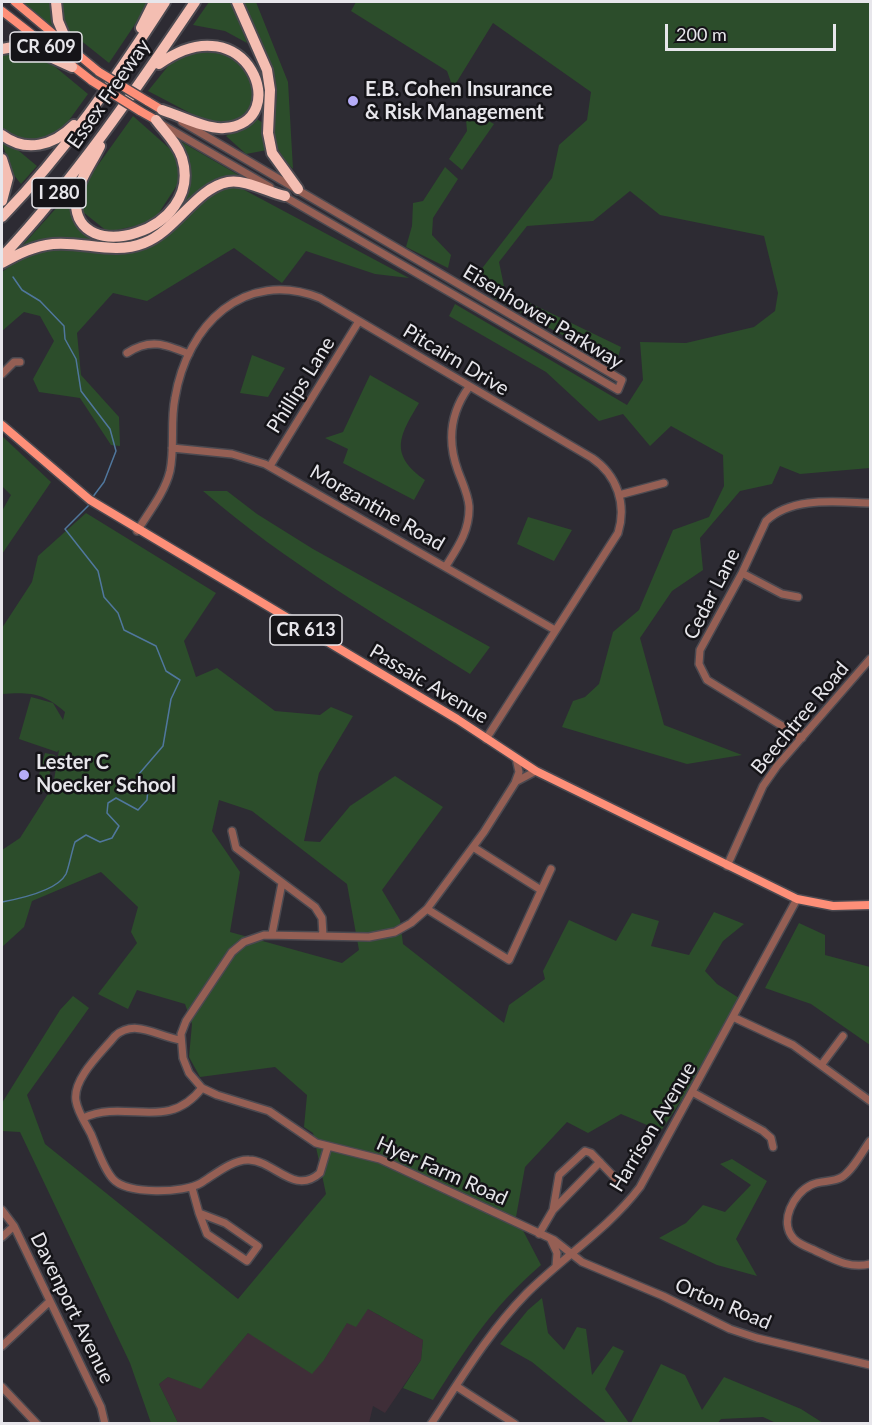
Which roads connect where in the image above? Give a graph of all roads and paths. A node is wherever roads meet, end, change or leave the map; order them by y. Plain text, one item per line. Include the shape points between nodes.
1 (15, 2) edge
2 (56, 2) edge
3 (154, 2) edge
4 (165, 2) edge
5 (195, 2) edge
6 (237, 2) edge
7 (2, 11) edge
8 (2, 49) edge
9 (70, 50) junction
10 (72, 67) junction
11 (119, 73) junction
12 (142, 81) junction
13 (95, 104) junction
14 (162, 110) junction
15 (156, 120) junction
16 (111, 125) junction
17 (2, 135) edge
18 (2, 159) edge
19 (298, 189) junction
20 (285, 196) junction
21 (2, 201) edge
22 (2, 217) edge
23 (2, 258) edge
24 (2, 263) edge
25 (359, 321) junction
26 (127, 353) dead end
27 (189, 354) junction
28 (20, 362) dead end
29 (2, 374) edge
30 (469, 387) junction
31 (2, 425) edge
32 (172, 448) junction
33 (270, 466) junction
34 (664, 483) dead end
35 (619, 495) junction
36 (870, 503) edge
37 (137, 531) junction
38 (446, 566) junction
39 (742, 573) junction
40 (798, 597) dead end
41 (555, 630) junction
42 (870, 659) edge
43 (486, 738) junction
44 (802, 738) junction
45 (516, 758) junction
46 (536, 771) junction
47 (515, 783) junction
48 (232, 831) dead end
49 (472, 848) junction
50 (727, 866) junction
51 (551, 869) dead end
52 (282, 883) junction
53 (541, 891) junction
54 (797, 899) junction
55 (870, 905) edge
56 (427, 909) junction
57 (272, 934) junction
58 (322, 936) junction
59 (735, 1018) junction
60 (843, 1036) dead end
61 (181, 1040) junction
62 (822, 1064) junction
63 (202, 1088) junction
64 (694, 1093) junction
65 (870, 1101) edge
66 (83, 1118) junction
67 (870, 1141) edge
68 (328, 1146) junction
69 (773, 1147) dead end
70 (600, 1162) junction
71 (617, 1180) dead end
72 (192, 1188) junction
73 (2, 1210) edge
74 (553, 1210) junction
75 (199, 1213) junction
76 (14, 1227) junction
77 (539, 1234) junction
78 (2, 1237) edge
79 (550, 1239) junction
80 (570, 1255) junction
81 (870, 1264) edge
82 (556, 1266) junction
83 (49, 1302) junction
84 (2, 1346) edge
85 (870, 1365) edge
86 (456, 1386) junction
87 (2, 1387) edge
88 (37, 1424) edge
89 (105, 1424) edge
90 (431, 1424) edge
91 (515, 1424) edge

1 - 9 main road, Eisenhower Parkway / CR 609
2 - 9 highway via 58,21
3 - 11 highway
4 - 11 highway, Essex Freeway / I 280
5 - 12 highway, Essex Freeway / I 280
6 - 19 highway via 267,70 272,153
7 - 10 main road, Eisenhower Parkway / CR 609
8 - 10 highway via 24,45
9 - 14 main road, Eisenhower Parkway / CR 609, bridge
10 - 15 main road, Eisenhower Parkway / CR 609, bridge
11 - 13 highway, Essex Freeway / I 280
12 - 14 highway via 177,46 201,36 231,40 247,52 259,83 256,104 246,120 237,126 218,128
12 - 16 highway, Essex Freeway / I 280
13 - 17 highway via 67,132 46,144 25,145
13 - 22 highway, Essex Freeway / I 280
14 - 19 street, Eisenhower Parkway
15 - 16 highway via 181,156 181,189 160,221 142,232 121,237 100,235 89,229 76,205 79,189
15 - 20 street, Eisenhower Parkway
16 - 23 highway, Essex Freeway / I 280 via 48,207
18 - 21 highway via 8,178
19 - 20 street, Eisenhower Parkway via 622,380 618,390
20 - 24 highway via 228,182 210,190 170,228 142,244 118,248 52,244 27,250
25 - 27 street, Pitcairn Drive via 311,294 282,289 262,291 242,297 217,314
25 - 30 street, Pitcairn Drive
25 - 33 street, Phillips Lane
26 - 27 street via 159,342
27 - 32 street, Pitcairn Drive via 175,394
28 - 29 street via 14,362
30 - 35 street, Pitcairn Drive via 597,462 610,476
30 - 38 street via 456,408 451,433 454,458 468,498 468,520 461,542
31 - 37 main road, Passaic Avenue / CR 613 via 92,502
32 - 33 street, Morgantine Road via 232,454
32 - 37 street, Pitcairn Drive via 165,484
33 - 38 street, Morgantine Road
34 - 35 street
35 - 41 street via 621,514 615,539
36 - 39 street, Cedar Lane via 795,505 771,516
37 - 43 main road, Passaic Avenue / CR 613
38 - 41 street, Morgantine Road
39 - 40 street via 782,594
39 - 44 street, Cedar Lane via 703,642 699,657 702,672 717,687
41 - 43 street
42 - 44 street, Beechtree Road
43 - 45 main road, Passaic Avenue / CR 613
44 - 50 street, Beechtree Road via 763,786
45 - 46 main road, Passaic Avenue / CR 613
45 - 47 street via 519,772
46 - 47 street
46 - 50 main road, Passaic Avenue / CR 613
47 - 49 street
48 - 52 street via 236,848
49 - 53 street
49 - 56 street
50 - 54 main road, Passaic Avenue / CR 613
51 - 53 street
52 - 57 street
52 - 58 street via 319,911
53 - 56 street via 509,960
54 - 55 main road, Passaic Avenue / CR 613 via 833,906
54 - 59 street, Harrison Avenue
56 - 58 street via 411,923 387,934
57 - 58 street
57 - 61 street via 249,939 232,952 190,1013
59 - 62 street via 793,1045
59 - 64 street, Harrison Avenue
60 - 62 street
61 - 63 street via 186,1068
61 - 66 street via 137,1028 119,1033 77,1088 76,1101
62 - 65 street
63 - 66 street via 193,1099 169,1112 104,1111
63 - 68 street, Hyer Farm Road via 269,1111 310,1139
64 - 69 street via 764,1131
64 - 80 street, Harrison Avenue via 627,1205
66 - 72 street via 117,1183 132,1188
67 - 81 street via 845,1174 836,1180 814,1183 800,1193 791,1207 789,1228 796,1241 841,1263
68 - 72 street via 320,1173 305,1181 288,1179 259,1162 244,1160
68 - 77 street, Hyer Farm Road via 380,1159
70 - 71 street
70 - 74 street
70 - 74 street via 585,1151 559,1175
72 - 75 street
73 - 76 street, Davenport Avenue
74 - 77 street
75 - 75 street via 225,1223 258,1246 248,1261 207,1234
76 - 78 street
76 - 83 street, Davenport Avenue
77 - 79 street, Hyer Farm Road
79 - 80 street, Hyer Farm Road
79 - 82 street via 557,1253
80 - 82 street, Harrison Avenue
80 - 85 street, Orton Road via 730,1329
82 - 86 street, Harrison Avenue via 498,1323
83 - 84 street
83 - 89 street, Davenport Avenue via 101,1407
86 - 90 street, Harrison Avenue
86 - 91 street
87 - 88 street

